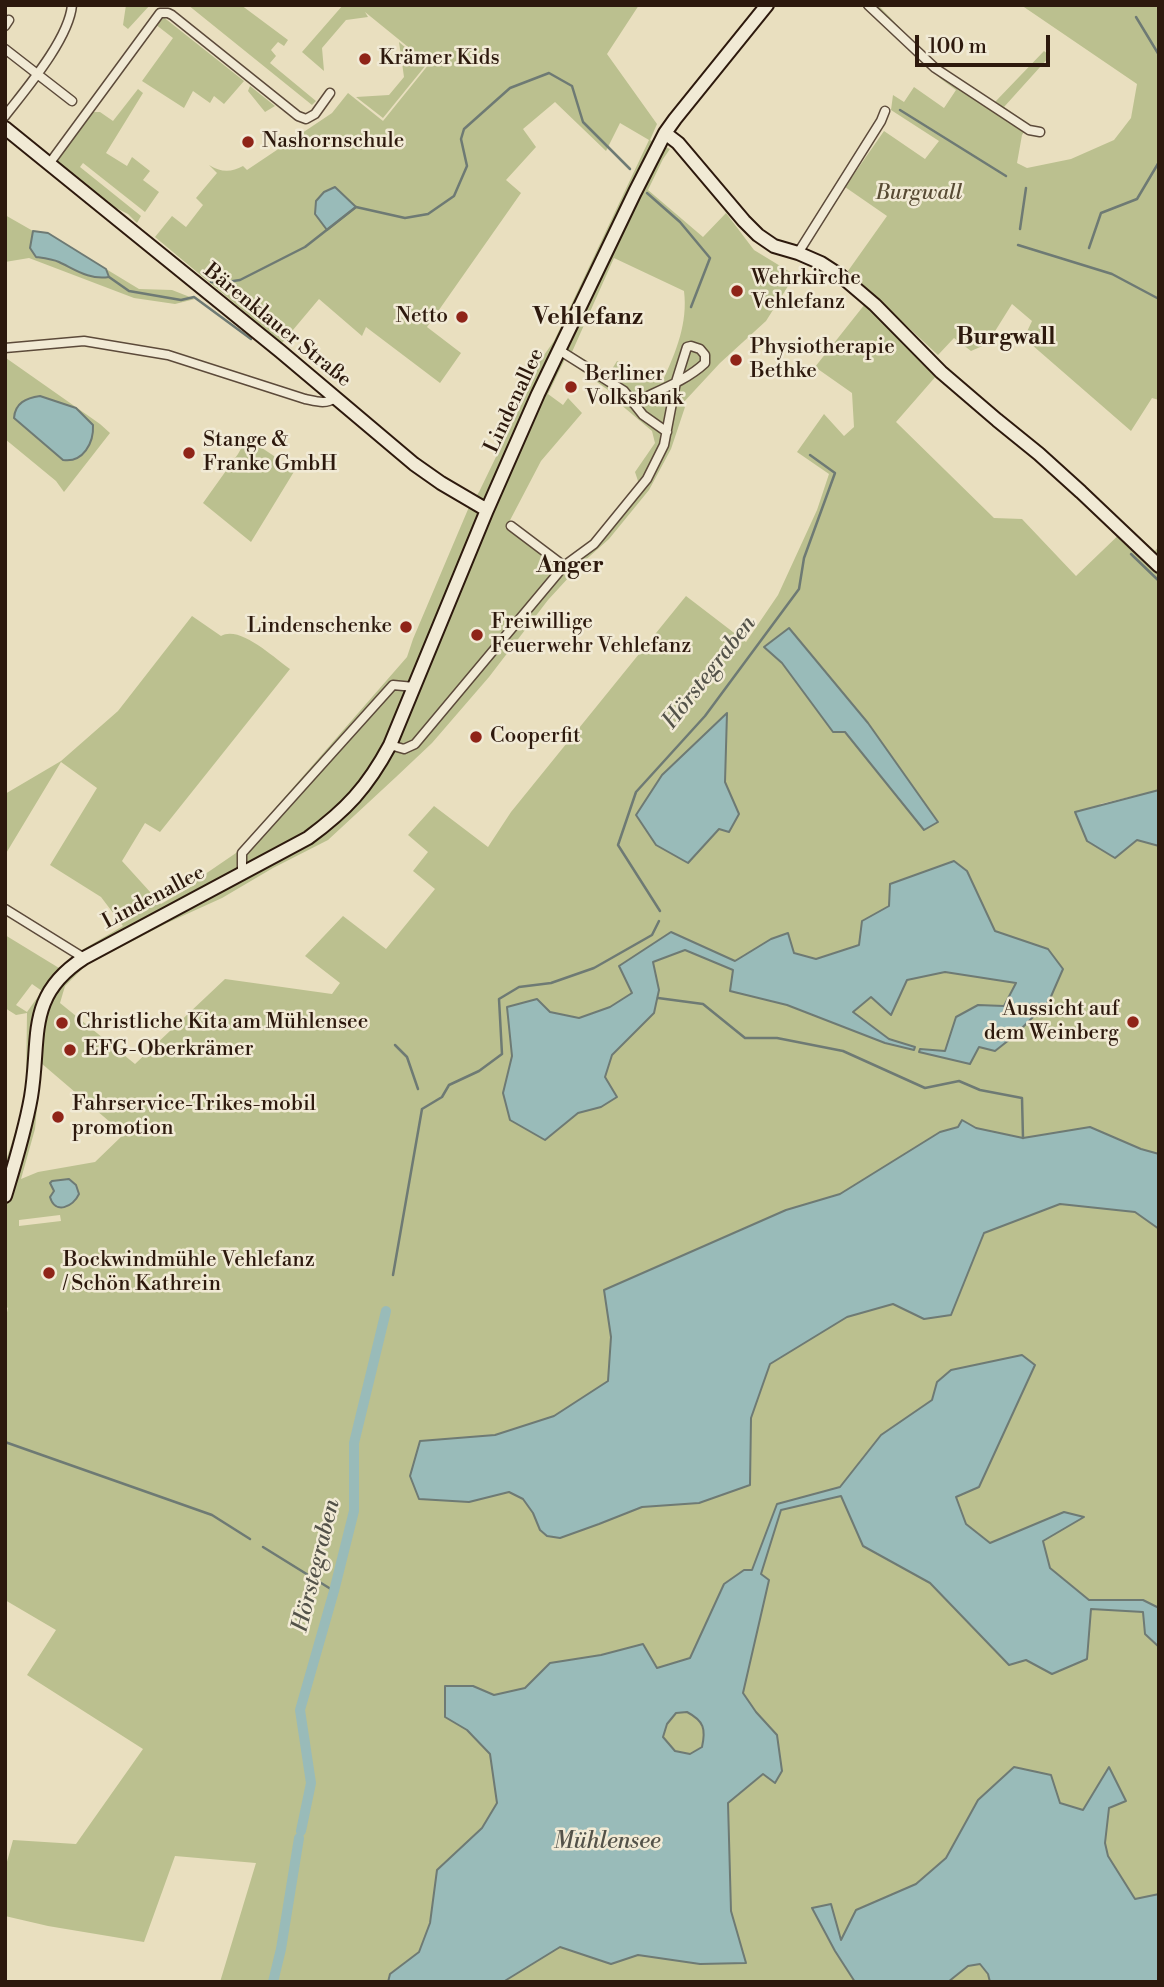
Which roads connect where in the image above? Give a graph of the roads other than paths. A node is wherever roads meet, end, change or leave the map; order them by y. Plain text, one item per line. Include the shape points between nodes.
1 (72, 5) edge
2 (767, 5) edge
3 (868, 5) edge
4 (5, 50) edge
5 (37, 74) junction
6 (330, 93) dead end
7 (72, 101) dead end
8 (885, 111) dead end
9 (5, 116) edge
10 (5, 128) edge
11 (1040, 132) dead end
12 (665, 133) junction
13 (49, 163) junction
14 (798, 253) junction
15 (5, 348) edge
16 (559, 350) junction
17 (676, 382) junction
18 (335, 398) junction
19 (633, 403) junction
20 (667, 432) junction
21 (487, 510) junction
22 (511, 526) dead end
23 (564, 566) junction
24 (1159, 566) edge
25 (414, 687) junction
26 (390, 745) junction
27 (242, 873) junction
28 (5, 909) edge
29 (84, 958) junction
30 (5, 1196) edge

1 - 5 street via 60,39
2 - 12 main road, Lindenallee
3 - 11 street via 935,68 1029,130
4 - 5 street
5 - 7 street
5 - 9 street
6 - 13 street via 315,114 306,119 298,116 172,15 160,13
8 - 14 street
10 - 13 main road, Bärenklauer Straße
12 - 14 main road via 758,235
12 - 16 main road, Lindenallee
13 - 18 main road, Bärenklauer Straße
14 - 24 main road via 821,263 874,305 941,372 1039,454
15 - 18 street via 84,341 168,355 305,399
16 - 19 street via 624,391
16 - 21 main road, Lindenallee
17 - 17 street via 687,347 700,349 705,363
17 - 19 street
17 - 20 street
18 - 21 main road, Bärenklauer Straße via 414,464
19 - 20 street
20 - 23 street via 647,479 594,544
21 - 25 main road, Lindenallee
22 - 23 street
23 - 26 street via 415,744 404,749
25 - 26 main road, Lindenallee
25 - 27 street via 393,685 365,715 242,853
26 - 27 main road, Lindenallee via 375,772 335,818
27 - 29 main road, Lindenallee
28 - 29 street
29 - 30 main road, Lindenallee via 60,977 39,1014 24,1134

